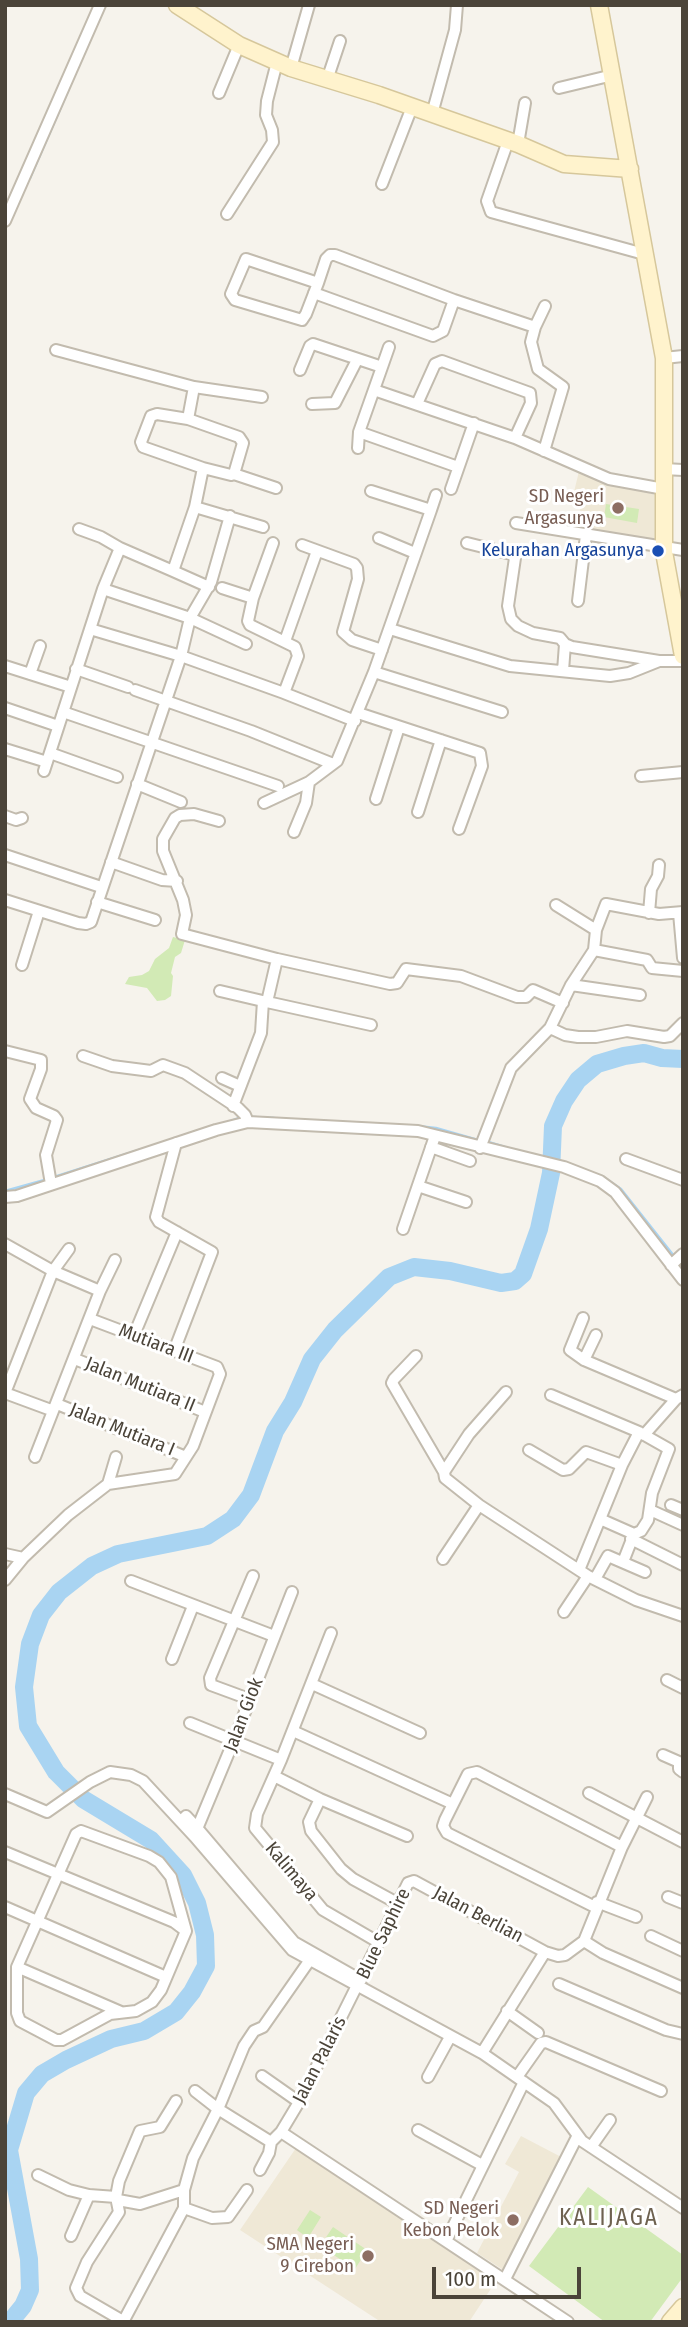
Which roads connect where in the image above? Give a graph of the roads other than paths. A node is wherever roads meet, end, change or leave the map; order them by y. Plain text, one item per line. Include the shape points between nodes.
1 (100, 5) edge
2 (177, 5) edge
3 (309, 5) edge
4 (457, 5) edge
5 (599, 5) edge
6 (340, 41) dead end
7 (239, 45) junction
8 (284, 65) junction
9 (613, 75) junction
10 (327, 80) junction
11 (559, 88) dead end
12 (219, 93) dead end
13 (525, 103) dead end
14 (412, 107) junction
15 (432, 114) junction
16 (513, 143) junction
17 (630, 169) junction
18 (382, 184) dead end
19 (227, 214) dead end
20 (5, 222) edge
21 (644, 254) junction
22 (316, 288) junction
23 (454, 300) junction
24 (545, 306) dead end
25 (535, 327) junction
26 (389, 347) dead end
27 (56, 350) dead end
28 (683, 356) edge
29 (664, 358) junction
30 (357, 360) junction
31 (382, 367) junction
32 (300, 370) dead end
33 (194, 387) junction
34 (374, 390) junction
35 (262, 397) dead end
36 (312, 404) dead end
37 (417, 404) junction
38 (188, 419) junction
39 (474, 423) junction
40 (359, 432) junction
41 (515, 438) junction
42 (358, 448) dead end
43 (544, 451) junction
44 (458, 467) junction
45 (203, 468) junction
46 (664, 469) junction
47 (683, 470) edge
48 (234, 474) junction
49 (276, 488) dead end
50 (452, 489) dead end
51 (663, 489) junction
52 (371, 491) dead end
53 (436, 495) dead end
54 (195, 507) junction
55 (431, 510) junction
56 (230, 516) junction
57 (516, 523) dead end
58 (263, 527) dead end
59 (79, 529) dead end
60 (586, 536) junction
61 (379, 538) dead end
62 (272, 543) dead end
63 (467, 543) dead end
64 (302, 545) dead end
65 (120, 548) junction
66 (664, 548) junction
67 (683, 550) edge
68 (317, 551) junction
69 (415, 553) junction
70 (173, 571) junction
71 (209, 587) junction
72 (222, 588) dead end
73 (103, 589) junction
74 (253, 598) junction
75 (578, 601) dead end
76 (190, 618) junction
77 (90, 629) junction
78 (390, 629) junction
79 (285, 641) junction
80 (246, 644) dead end
81 (565, 644) junction
82 (40, 646) dead end
83 (382, 650) junction
84 (181, 656) junction
85 (683, 656) edge
86 (659, 661) junction
87 (683, 661) edge
88 (5, 667) edge
89 (76, 669) junction
90 (563, 671) junction
91 (374, 672) junction
92 (30, 674) junction
93 (71, 687) junction
94 (284, 693) junction
95 (165, 701) junction
96 (5, 708) edge
97 (63, 712) junction
98 (502, 712) dead end
99 (356, 717) junction
100 (58, 726) junction
101 (400, 727) junction
102 (441, 740) junction
103 (151, 743) junction
104 (5, 749) edge
105 (47, 762) junction
106 (333, 764) junction
107 (683, 772) edge
108 (641, 776) dead end
109 (117, 777) dead end
110 (309, 782) junction
111 (137, 784) junction
112 (278, 786) dead end
113 (376, 799) dead end
114 (181, 802) dead end
115 (264, 803) dead end
116 (418, 812) dead end
117 (5, 816) edge
118 (22, 818) dead end
119 (219, 821) dead end
120 (459, 829) dead end
121 (294, 832) dead end
122 (5, 855) edge
123 (111, 862) junction
124 (659, 865) dead end
125 (177, 881) junction
126 (101, 887) junction
127 (5, 900) edge
128 (97, 902) junction
129 (556, 905) dead end
130 (39, 911) junction
131 (681, 912) edge
132 (649, 913) junction
133 (155, 920) dead end
134 (596, 930) junction
135 (594, 950) junction
136 (683, 958) edge
137 (277, 959) junction
138 (22, 965) dead end
139 (683, 971) edge
140 (571, 985) junction
141 (220, 991) dead end
142 (237, 995) junction
143 (640, 995) dead end
144 (265, 1001) junction
145 (563, 1003) junction
146 (234, 1007) dead end
147 (683, 1023) edge
148 (371, 1025) dead end
149 (550, 1028) junction
150 (5, 1051) edge
151 (83, 1056) dead end
152 (222, 1078) dead end
153 (240, 1086) junction
154 (233, 1106) junction
155 (248, 1122) junction
156 (433, 1142) junction
157 (176, 1143) junction
158 (481, 1144) junction
159 (626, 1159) dead end
160 (470, 1161) dead end
161 (683, 1180) edge
162 (50, 1181) junction
163 (418, 1186) junction
164 (5, 1197) edge
165 (466, 1202) dead end
166 (403, 1229) dead end
167 (177, 1232) junction
168 (6, 1248) edge
169 (69, 1249) dead end
170 (679, 1258) edge
171 (115, 1260) dead end
172 (53, 1271) junction
173 (683, 1280) edge
174 (100, 1291) junction
175 (583, 1318) dead end
176 (90, 1319) junction
177 (134, 1335) junction
178 (597, 1335) dead end
179 (174, 1351) junction
180 (416, 1356) dead end
181 (75, 1359) junction
182 (584, 1360) junction
183 (506, 1392) dead end
184 (5, 1393) edge
185 (551, 1395) dead end
186 (679, 1397) edge
187 (54, 1407) junction
188 (205, 1412) junction
189 (642, 1434) junction
190 (529, 1450) dead end
191 (35, 1457) dead end
192 (116, 1457) dead end
193 (186, 1457) junction
194 (622, 1465) junction
195 (444, 1472) junction
196 (108, 1484) junction
197 (480, 1505) junction
198 (671, 1505) dead end
199 (650, 1510) junction
200 (683, 1510) edge
201 (600, 1519) junction
202 (683, 1525) edge
203 (632, 1536) junction
204 (5, 1554) edge
205 (23, 1558) junction
206 (443, 1559) dead end
207 (623, 1562) junction
208 (683, 1565) edge
209 (645, 1572) dead end
210 (587, 1575) junction
211 (253, 1576) dead end
212 (5, 1580) edge
213 (131, 1581) dead end
214 (292, 1592) dead end
215 (193, 1606) junction
216 (564, 1612) dead end
217 (683, 1616) edge
218 (235, 1622) junction
219 (331, 1633) dead end
220 (274, 1636) junction
221 (172, 1659) dead end
222 (667, 1680) dead end
223 (312, 1684) junction
224 (683, 1688) edge
225 (249, 1699) junction
226 (190, 1723) dead end
227 (293, 1731) junction
228 (420, 1733) dead end
229 (234, 1740) junction
230 (663, 1755) dead end
231 (281, 1760) junction
232 (683, 1772) edge
233 (274, 1776) junction
234 (589, 1793) dead end
235 (5, 1794) edge
236 (647, 1797) dead end
237 (320, 1799) junction
238 (453, 1804) junction
239 (636, 1820) junction
240 (196, 1832) junction
241 (407, 1836) dead end
242 (683, 1842) edge
243 (622, 1847) junction
244 (5, 1852) edge
245 (58, 1875) junction
246 (410, 1881) joint
247 (668, 1897) dead end
248 (397, 1903) junction
249 (683, 1903) edge
250 (596, 1905) junction
251 (5, 1907) edge
252 (636, 1917) dead end
253 (37, 1921) junction
254 (186, 1931) junction
255 (652, 1936) dead end
256 (584, 1941) junction
257 (378, 1942) junction
258 (683, 1951) edge
259 (545, 1952) junction
260 (312, 1957) junction
261 (17, 1967) junction
262 (166, 1977) junction
263 (359, 1984) junction
264 (559, 1984) dead end
265 (683, 1988) edge
266 (507, 2011) junction
267 (124, 2013) junction
268 (538, 2032) dead end
269 (683, 2034) edge
270 (450, 2037) junction
271 (482, 2053) junction
272 (262, 2076) dead end
273 (428, 2077) dead end
274 (520, 2080) junction
275 (195, 2091) dead end
276 (662, 2091) dead end
277 (176, 2101) dead end
278 (299, 2102) junction
279 (218, 2109) junction
280 (610, 2120) dead end
281 (418, 2130) dead end
282 (281, 2132) junction
283 (577, 2137) junction
284 (271, 2142) junction
285 (591, 2147) junction
286 (481, 2165) junction
287 (260, 2170) dead end
288 (38, 2175) dead end
289 (184, 2190) junction
290 (247, 2190) dead end
291 (89, 2195) junction
292 (117, 2199) junction
293 (184, 2208) junction
294 (683, 2208) edge
295 (71, 2236) dead end
296 (446, 2241) junction
297 (505, 2279) junction
298 (683, 2307) edge
299 (123, 2322) edge
300 (568, 2322) edge
301 (670, 2322) edge

1 - 20 street
2 - 7 street
3 - 8 street
4 - 15 street via 455,30
5 - 9 street
6 - 10 street
7 - 8 street
7 - 12 street
8 - 10 street
8 - 19 street via 267,108 273,142
9 - 11 street
9 - 17 street
10 - 14 street
13 - 16 street
14 - 15 street
14 - 18 street
15 - 16 street
16 - 17 street via 564,164
16 - 21 street via 487,201 491,212
17 - 21 street
21 - 29 street
22 - 22 street via 246,259 232,294 235,300 302,320
22 - 23 street via 326,259 335,255
22 - 23 street via 433,336 443,331
23 - 25 street
24 - 25 street
25 - 43 street via 531,342 538,369 563,387
26 - 31 street
27 - 33 street
28 - 29 street
29 - 46 street
30 - 31 street
30 - 32 street via 313,345
30 - 36 street via 335,403
31 - 34 street
33 - 35 street
33 - 38 street
34 - 37 street
34 - 40 street
37 - 39 street
37 - 41 street via 437,362 442,361 530,393 531,402
38 - 45 street via 150,416 141,442 143,447
38 - 48 street via 242,439
39 - 41 street
39 - 44 street
40 - 42 street
40 - 44 street
41 - 43 street
43 - 51 street via 609,480
44 - 50 street
45 - 48 street
45 - 54 street
46 - 47 street
46 - 51 street
48 - 49 street
51 - 66 street
52 - 55 street
53 - 55 street
54 - 56 street
54 - 70 street
55 - 69 street
56 - 58 street
56 - 71 street
57 - 60 street
59 - 65 street
60 - 66 street
60 - 75 street
61 - 69 street
62 - 74 street
63 - 81 street via 514,556 508,606 514,623 560,638
64 - 68 street
65 - 70 street
65 - 73 street
66 - 67 street
66 - 85 street
68 - 79 street
68 - 83 street via 357,568 342,629 352,640
69 - 78 street
70 - 71 street
71 - 76 street
72 - 74 street
73 - 76 street
73 - 77 street
74 - 79 street via 250,625
76 - 80 street
76 - 84 street
77 - 84 street
77 - 89 street
78 - 83 street
78 - 90 street via 498,664
79 - 94 street via 295,647 298,656
81 - 86 street
81 - 90 street
82 - 92 street
83 - 91 street
84 - 94 street
84 - 95 street
86 - 87 street
86 - 90 street via 619,676
88 - 92 street
89 - 93 street
89 - 95 street
91 - 98 street
91 - 99 street
92 - 93 street
93 - 97 street
94 - 99 street
95 - 103 street
95 - 106 street
96 - 100 street
97 - 100 street
97 - 103 street
99 - 101 street
99 - 106 street
100 - 105 street
101 - 102 street
101 - 113 street
102 - 116 street
102 - 120 street via 480,753 483,761
103 - 111 street
103 - 112 street
104 - 105 street
105 - 109 street
106 - 110 street
107 - 108 street
110 - 115 street
110 - 121 street
111 - 114 street
111 - 123 street
117 - 118 street
119 - 125 street via 194,814 175,818 163,839 163,851
122 - 126 street
123 - 125 street
123 - 126 street
124 - 132 street
125 - 137 street via 186,915 182,934
126 - 128 street
127 - 130 street
128 - 130 street via 91,922 86,924
128 - 133 street
129 - 134 street
130 - 138 street
131 - 132 street
131 - 136 street
132 - 134 street via 606,904
134 - 135 street
135 - 139 street via 647,960 652,968
135 - 140 street
137 - 144 street
137 - 145 street via 390,984 397,983 406,969 461,976 517,997 526,997 533,990
140 - 143 street
140 - 145 street
141 - 142 street
142 - 144 street
142 - 146 street
144 - 148 street
144 - 153 street via 261,1032
145 - 149 street
147 - 149 street via 664,1037 627,1031 578,1037
149 - 158 street via 511,1068
150 - 162 street via 41,1060 30,1099 57,1120 46,1155
151 - 154 street via 112,1066 151,1071 163,1065 185,1073
152 - 153 street
153 - 154 street
154 - 155 street
155 - 156 street via 418,1131
155 - 157 street
156 - 158 street
156 - 160 street
156 - 163 street
157 - 162 street
157 - 167 street via 156,1214 159,1223
158 - 170 street via 564,1167 610,1187
159 - 161 street
162 - 164 street
163 - 165 street
163 - 166 street
167 - 177 street
167 - 179 street via 212,1251
168 - 172 street
169 - 172 street
170 - 173 street
171 - 174 street
172 - 174 street
172 - 184 street
174 - 176 street
175 - 182 street via 569,1348
176 - 177 street, Mutiara III
176 - 181 street
177 - 179 street, Mutiara III
178 - 182 street
179 - 188 street, Mutiara III via 220,1371
180 - 195 street via 394,1378 393,1386
181 - 187 street
181 - 188 street, Jalan Mutiara II
182 - 186 street
183 - 195 street via 469,1434
184 - 187 street, Jalan Mutiara I
185 - 189 street
186 - 189 street
187 - 191 street
187 - 193 street, Jalan Mutiara I
188 - 193 street
189 - 194 street
189 - 199 street via 669,1449
190 - 194 street via 563,1470 586,1452
192 - 196 street
193 - 196 street via 173,1475
194 - 201 street
195 - 197 street via 445,1478
196 - 205 street
197 - 206 street
197 - 210 street
198 - 200 street
199 - 202 street
199 - 203 street via 643,1529
201 - 203 street
201 - 210 street
203 - 207 street
203 - 208 street
204 - 205 street
205 - 212 street
207 - 209 street
207 - 210 street via 608,1556
210 - 216 street
210 - 217 street via 636,1600
211 - 218 street
213 - 215 street
214 - 220 street, Jalan Giok
215 - 218 street
215 - 221 street
218 - 220 street
218 - 225 street via 210,1680 211,1685
219 - 223 street
220 - 225 street, Jalan Giok
222 - 224 street
223 - 227 street
223 - 228 street
225 - 229 street, Jalan Giok
226 - 229 street
227 - 231 street
227 - 238 street
229 - 231 street
229 - 240 street, Jalan Giok
230 - 232 street via 678,1762
231 - 233 street
233 - 237 street
233 - 257 street, Kalimaya via 255,1828 323,1910
234 - 239 street
235 - 240 street via 44,1812 110,1772 131,1775
236 - 239 street
237 - 241 street
237 - 248 street via 309,1822 310,1831 353,1879
238 - 243 street via 468,1774 483,1773
238 - 250 street via 443,1826 447,1833
239 - 242 street
239 - 243 street
240 - 260 street via 292,1950
243 - 250 street
244 - 245 street
245 - 253 street
245 - 254 street
245 - 254 street via 81,1830 149,1856 171,1877
246 - 248 street, Blue Saphire
246 - 259 street, Jalan Berlian
247 - 249 street
248 - 257 street, Blue Saphire
250 - 252 street
250 - 256 street
251 - 253 street
253 - 261 street
253 - 262 street
254 - 262 street
255 - 258 street
256 - 259 street via 562,1956
256 - 265 street
257 - 263 street, Blue Saphire
259 - 266 street
260 - 263 street
260 - 279 street via 263,2026 250,2035
261 - 267 street
261 - 267 street via 20,2021 56,2040 110,2014
262 - 267 street via 152,2001
263 - 270 street
263 - 278 street, Jalan Palaris
264 - 269 street
266 - 268 street
266 - 271 street
270 - 271 street
270 - 273 street
271 - 274 street
272 - 278 street
274 - 276 street via 541,2043 546,2042
274 - 283 street via 561,2110
274 - 286 street
275 - 279 street
277 - 292 street via 160,2127 140,2131
278 - 282 street, Jalan Palaris
279 - 284 street
279 - 289 street via 193,2158
280 - 285 street
281 - 286 street
282 - 284 street, Jalan Palaris
282 - 296 street
283 - 285 street
283 - 297 street
284 - 287 street
285 - 294 street
286 - 296 street
288 - 291 street
289 - 292 street via 141,2204
289 - 293 street
290 - 293 street via 228,2217 212,2218
291 - 292 street
291 - 295 street
292 - 299 street via 118,2212 86,2262 76,2288 80,2296
293 - 299 street
296 - 297 street
297 - 300 street
298 - 301 street

